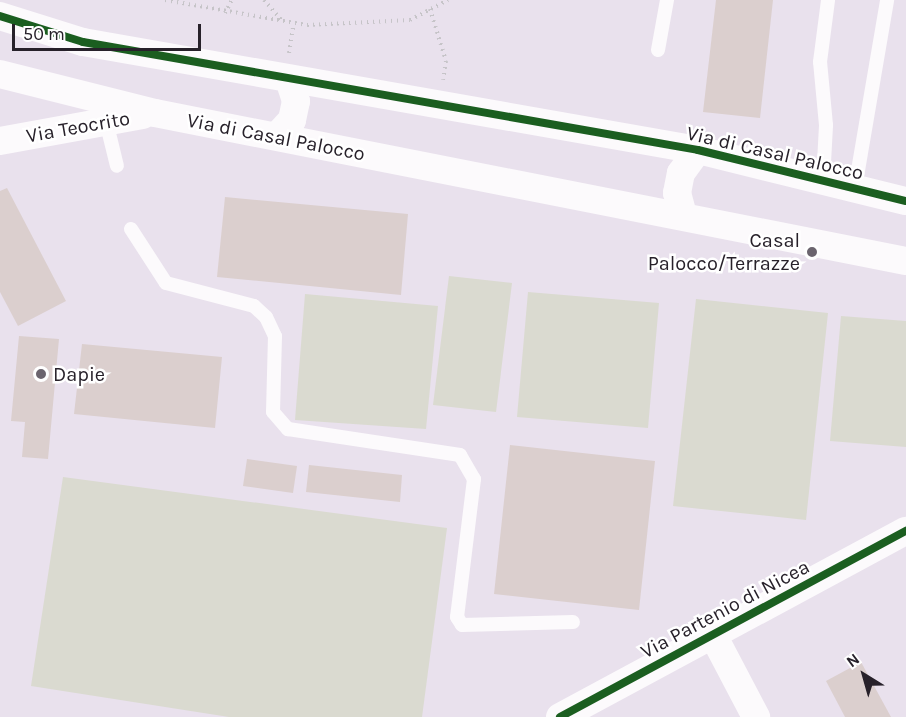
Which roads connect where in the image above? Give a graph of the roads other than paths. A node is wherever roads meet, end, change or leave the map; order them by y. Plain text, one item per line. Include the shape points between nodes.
1 (667, 0) edge
2 (828, 0) edge
3 (887, 0) edge
4 (0, 16) edge
5 (658, 50) dead end
6 (0, 74) edge
7 (289, 80) junction
8 (155, 113) junction
9 (106, 121) junction
10 (277, 136) junction
11 (0, 141) edge
12 (698, 150) junction
13 (117, 166) dead end
14 (823, 181) junction
15 (855, 189) junction
16 (906, 201) edge
17 (682, 214) junction
18 (131, 229) dead end
19 (906, 261) edge
20 (906, 531) edge
21 (573, 622) dead end
22 (713, 635) junction
23 (560, 717) edge
24 (756, 717) edge

1 - 5 lane
2 - 14 lane via 820,62 826,125
3 - 15 lane
4 - 7 street, Via di Casal Palocco via 83,42
6 - 8 street, Via di Casal Palocco
7 - 10 street via 296,101 292,120
7 - 12 street, Via di Casal Palocco
8 - 9 street, Via Teocrito
8 - 10 street, Via di Casal Palocco
9 - 11 street, Via Teocrito
9 - 13 lane
10 - 17 street, Via di Casal Palocco
12 - 14 street, Via di Casal Palocco
12 - 17 street via 681,173 677,193
14 - 15 street, Via di Casal Palocco
15 - 16 street, Via di Casal Palocco
17 - 19 street, Via di Casal Palocco
18 - 21 lane via 166,282 254,306 266,317 275,336 273,412 288,429 460,455 474,479 457,617 462,625
20 - 22 street, Via Partenio di Nicea
22 - 23 street, Via Partenio di Nicea
22 - 24 street

